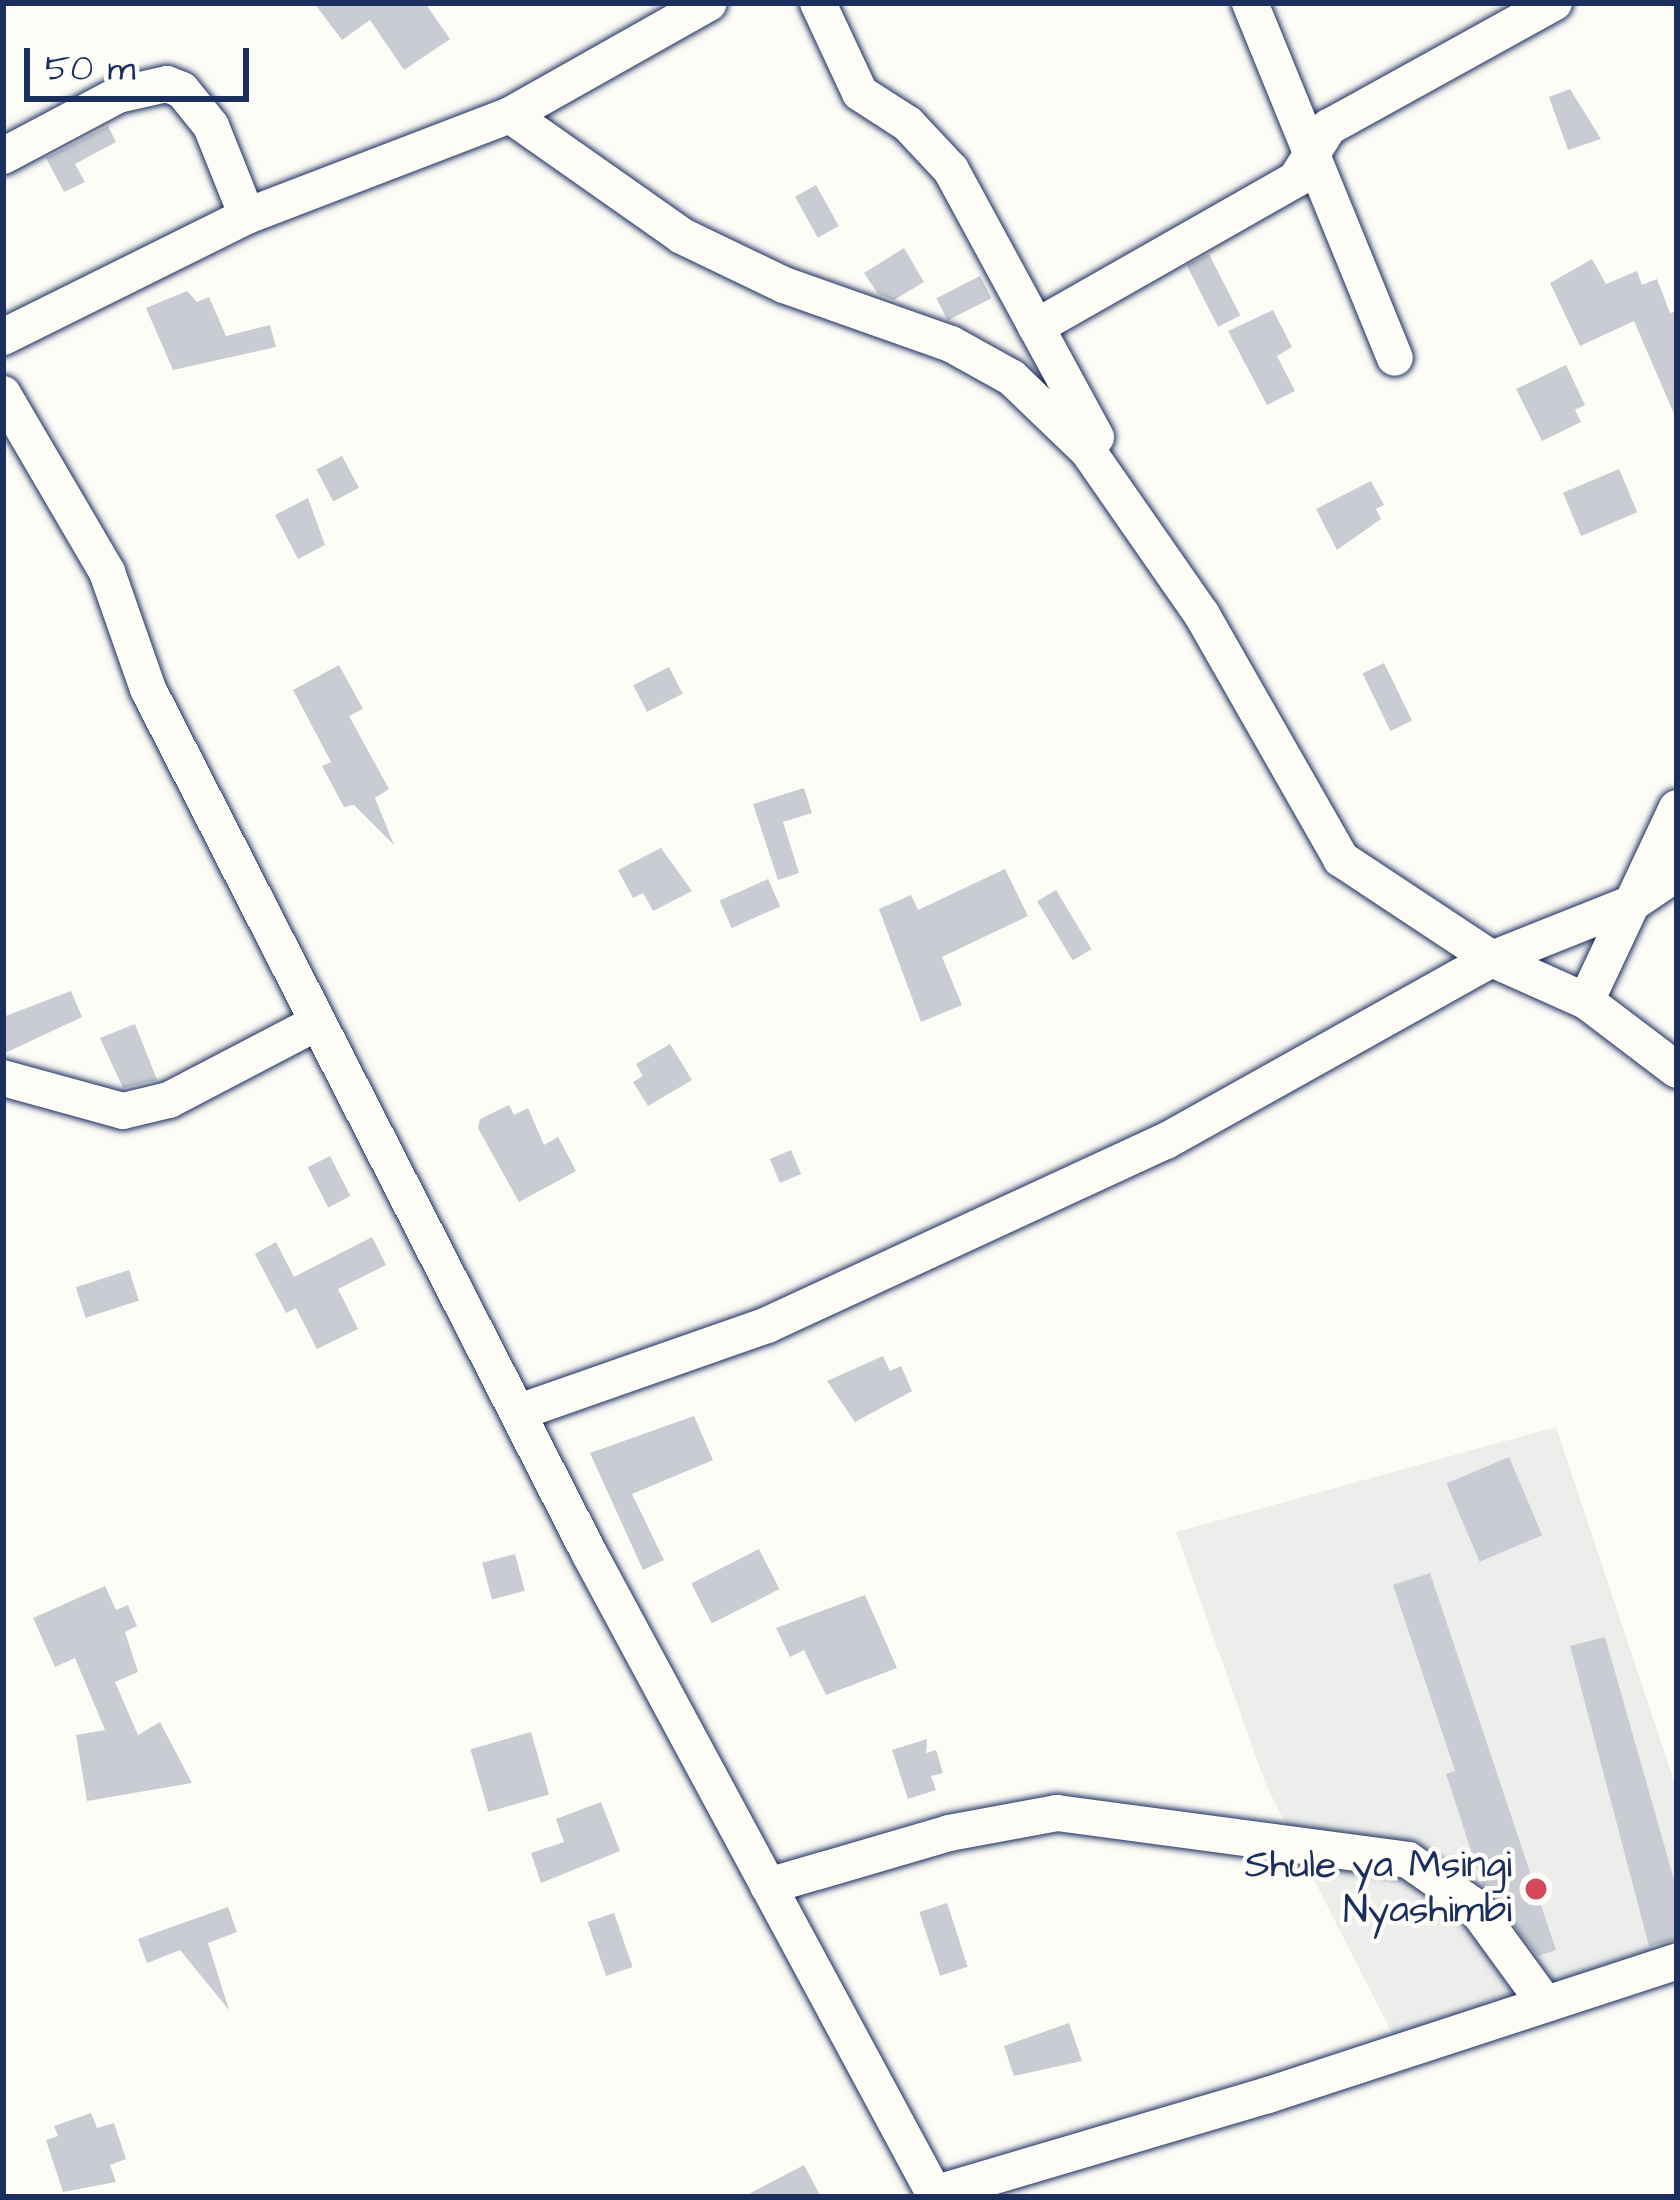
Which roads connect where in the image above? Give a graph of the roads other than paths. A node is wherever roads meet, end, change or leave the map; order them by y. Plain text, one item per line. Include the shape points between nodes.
1 (709, 3) edge
2 (818, 3) edge
3 (1250, 3) edge
4 (1554, 3) edge
5 (510, 115) junction
6 (1312, 154) junction
7 (3, 156) edge
8 (247, 216) junction
9 (1036, 327) junction
10 (3, 337) edge
11 (1396, 358) dead end
12 (3, 394) edge
13 (1098, 440) dead end
14 (1677, 808) edge
15 (1677, 873) edge
16 (1633, 903) junction
17 (1492, 958) junction
18 (1586, 1000) junction
19 (316, 1023) junction
20 (1677, 1070) edge
21 (3, 1078) edge
22 (519, 1412) junction
23 (768, 1886) junction
24 (1677, 1961) edge
25 (1544, 2002) junction
26 (935, 2195) edge

1 - 5 street
2 - 9 street via 860,93 908,124 951,170
3 - 6 street
4 - 6 street via 1330,128
5 - 8 street
5 - 17 street via 699,245 784,285 951,344 1012,378 1088,452 1202,615 1341,859
6 - 9 street via 1296,179
6 - 11 street
7 - 8 street via 118,95 167,84 212,126
8 - 10 street
9 - 13 street
12 - 19 street via 107,572 148,688
14 - 16 street
15 - 16 street
16 - 17 street
16 - 18 street
17 - 18 street
17 - 22 street via 1166,1141 767,1325
18 - 20 street
19 - 21 street via 169,1100 123,1112
19 - 22 street
22 - 23 street
23 - 25 street via 950,1833 1058,1814 1408,1860 1474,1906
23 - 26 street
24 - 25 street
25 - 26 street via 1268,2096

